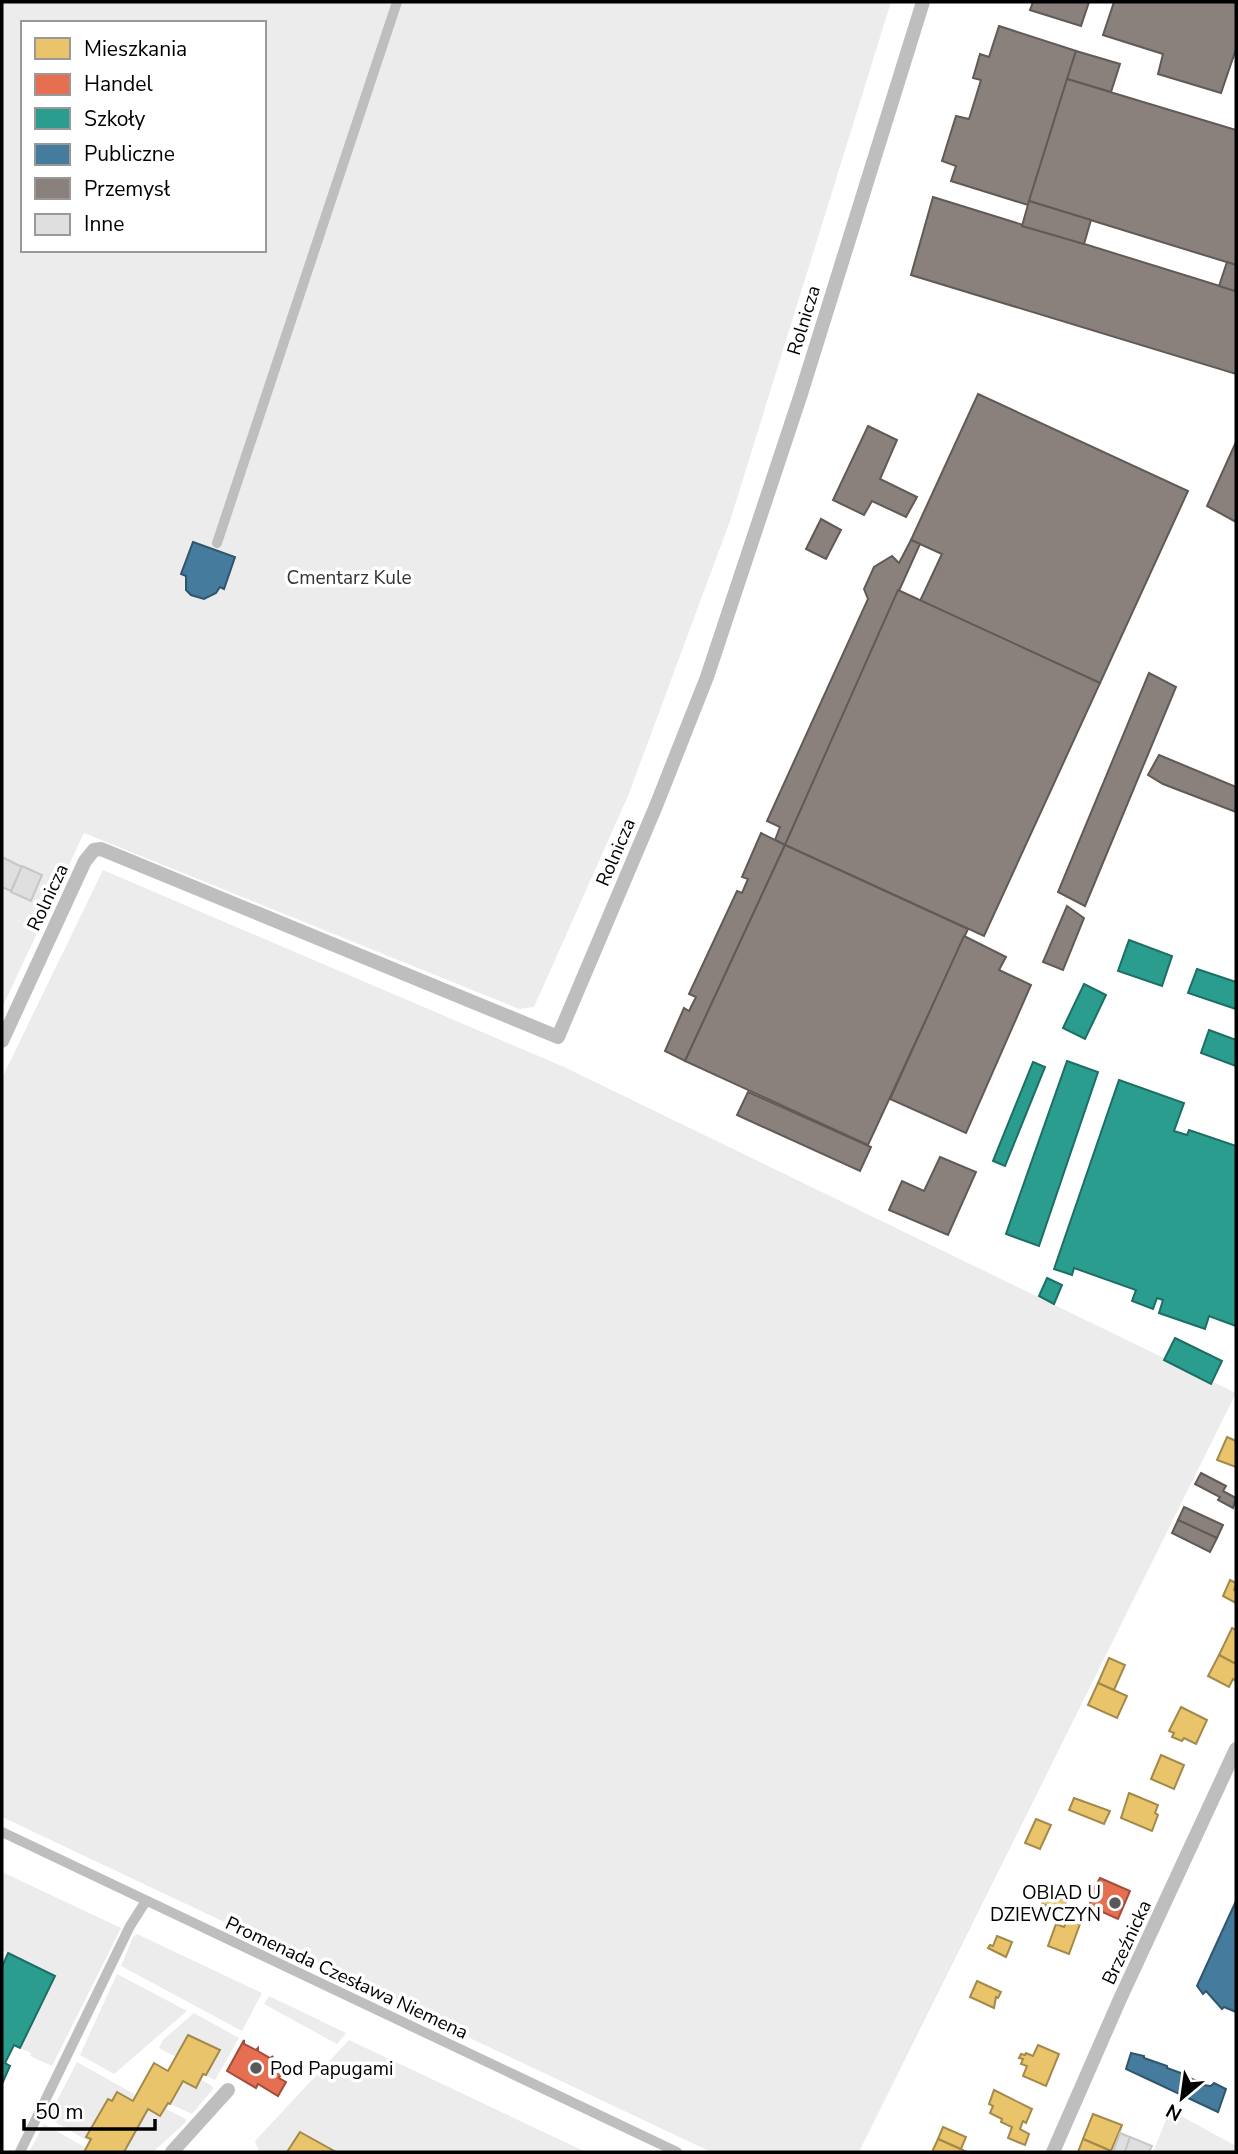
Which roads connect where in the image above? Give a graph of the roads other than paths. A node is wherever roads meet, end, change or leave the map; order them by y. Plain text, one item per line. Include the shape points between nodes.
1 (397, 2) edge
2 (923, 2) edge
3 (217, 543) dead end
4 (2, 1041) edge
5 (1236, 1749) edge
6 (2, 1832) edge
7 (146, 1901) junction
8 (228, 2090) dead end
9 (20, 2152) edge
10 (172, 2152) edge
11 (677, 2152) edge
12 (1054, 2152) edge

1 - 3 street
2 - 4 street, Rolnicza via 801,394 703,687 558,1037 101,849 85,861
5 - 12 street, Brzeźnicka
6 - 7 street, Promenada Czesława Niemena
7 - 9 street
7 - 11 street, Promenada Czesława Niemena
8 - 10 street

